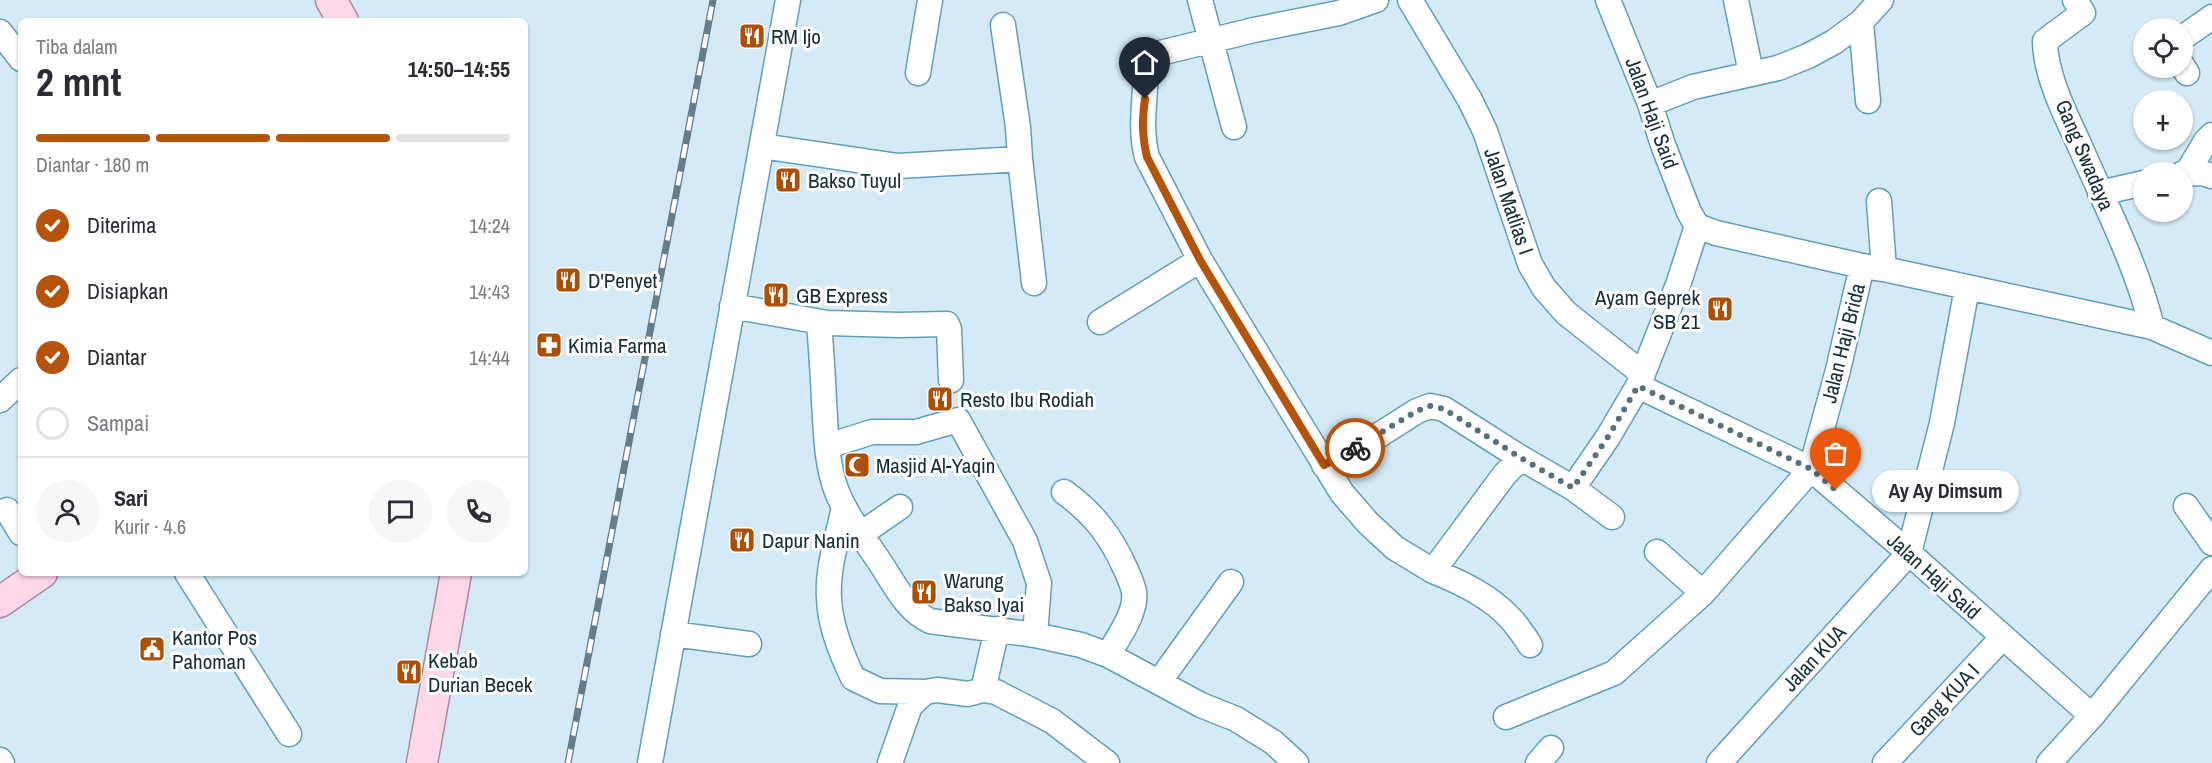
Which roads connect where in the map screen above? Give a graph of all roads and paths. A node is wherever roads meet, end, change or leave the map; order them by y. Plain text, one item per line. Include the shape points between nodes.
1 (331, 0) edge
2 (788, 0) edge
3 (930, 0) edge
4 (1200, 0) edge
5 (1376, 0) edge
6 (1410, 0) edge
7 (1608, 0) edge
8 (1736, 0) edge
9 (1881, 0) edge
10 (2074, 0) edge
11 (2212, 17) edge
12 (341, 18) edge
13 (1861, 22) junction
14 (1003, 25) dead end
15 (2193, 30) edge
16 (0, 32) edge
17 (1211, 39) junction
18 (18, 55) edge
19 (918, 73) dead end
20 (1751, 73) junction
21 (1868, 101) dead end
22 (1650, 104) junction
23 (1234, 127) dead end
24 (2212, 135) edge
25 (762, 146) junction
26 (1020, 159) junction
27 (2192, 162) edge
28 (2193, 173) edge
29 (2212, 176) edge
30 (2133, 186) edge
31 (2100, 193) junction
32 (1879, 201) dead end
33 (1697, 226) junction
34 (1200, 260) junction
35 (1873, 268) junction
36 (1034, 283) dead end
37 (1967, 288) junction
38 (732, 306) junction
39 (819, 322) junction
40 (1100, 322) dead end
41 (2152, 327) junction
42 (2212, 353) edge
43 (951, 380) dead end
44 (1640, 380) junction
45 (18, 383) edge
46 (0, 400) edge
47 (828, 446) junction
48 (1521, 458) junction
49 (1324, 465) junction
50 (1811, 469) junction
51 (1573, 488) junction
52 (1064, 492) dead end
53 (2187, 506) dead end
54 (844, 507) junction
55 (900, 507) dead end
56 (7, 510) dead end
57 (1612, 517) dead end
58 (18, 528) edge
59 (861, 534) junction
60 (2212, 543) edge
61 (1657, 552) dead end
62 (1909, 553) junction
63 (2212, 569) edge
64 (1433, 571) junction
65 (38, 576) edge
66 (188, 576) edge
67 (455, 576) edge
68 (1231, 582) dead end
69 (1703, 593) junction
70 (0, 602) edge
71 (997, 629) junction
72 (673, 634) junction
73 (1035, 635) junction
74 (2003, 637) junction
75 (749, 644) dead end
76 (1530, 645) dead end
77 (1108, 655) junction
78 (1159, 682) junction
79 (983, 690) junction
80 (925, 692) junction
81 (2092, 716) junction
82 (1506, 717) dead end
83 (289, 734) dead end
84 (422, 763) edge
85 (657, 763) edge
86 (890, 763) edge
87 (1107, 763) edge
88 (1296, 763) edge
89 (1719, 763) edge
90 (1885, 763) edge
91 (2049, 763) edge

1 - 12 main road
2 - 25 street
3 - 19 street
4 - 17 street
5 - 17 street via 1340,13
6 - 44 street, Jalan Matlias I via 1485,131 1530,264 1544,288
7 - 22 street, Jalan Haji Said
8 - 20 street
9 - 13 street
10 - 31 street, Gang Swadaya via 2083,14 2045,41 2045,56
11 - 15 street
13 - 20 street via 1808,56
13 - 21 street
14 - 26 street
16 - 18 street
17 - 23 street
17 - 34 street via 1145,58 1142,121 1147,157
20 - 22 street via 1693,87
22 - 33 street, Jalan Haji Said
24 - 27 street
25 - 26 street via 905,166
25 - 38 street
26 - 36 street
28 - 29 street
30 - 31 street
31 - 41 street, Gang Swadaya via 2140,285
32 - 35 street, Jalan Haji Brida
33 - 35 street
33 - 44 street
34 - 40 street
34 - 49 street
35 - 37 street
35 - 50 street, Jalan Haji Brida via 1838,370
37 - 41 street
37 - 62 street via 1942,423
38 - 39 street
38 - 72 street
39 - 43 street via 947,324
39 - 47 street
41 - 42 street
44 - 50 street, Jalan Haji Said
44 - 51 street
45 - 46 street
47 - 54 street via 832,476
47 - 73 street via 872,432 916,432 958,420 1025,541 1039,583
48 - 49 street via 1444,409 1430,406
48 - 51 street
48 - 64 street
49 - 64 street via 1368,524 1395,548
50 - 62 street, Jalan Haji Said
50 - 69 street, Jalan Haji Brida
51 - 57 street
52 - 77 street via 1095,518 1106,533 1135,592 1130,616
53 - 60 street
54 - 59 street
54 - 80 street via 830,574 829,599 839,649 853,678 880,691
55 - 59 street
56 - 58 street
59 - 71 street via 917,615 930,621
61 - 69 street
62 - 74 street, Jalan Haji Said
62 - 89 street, Jalan KUA
63 - 81 street
64 - 76 street via 1459,581 1487,599 1510,617
65 - 70 main road
66 - 83 street
67 - 84 main road
68 - 78 street
69 - 82 street, Jalan Haji Brida via 1614,673
71 - 73 street
71 - 79 street
72 - 75 street
72 - 85 street
73 - 77 street
74 - 81 street, Jalan Haji Said
74 - 90 street, Gang KUA I
77 - 78 street
78 - 88 street via 1262,734
79 - 80 street via 968,694
79 - 87 street via 996,692 1052,722
80 - 86 street via 910,706
81 - 91 street

